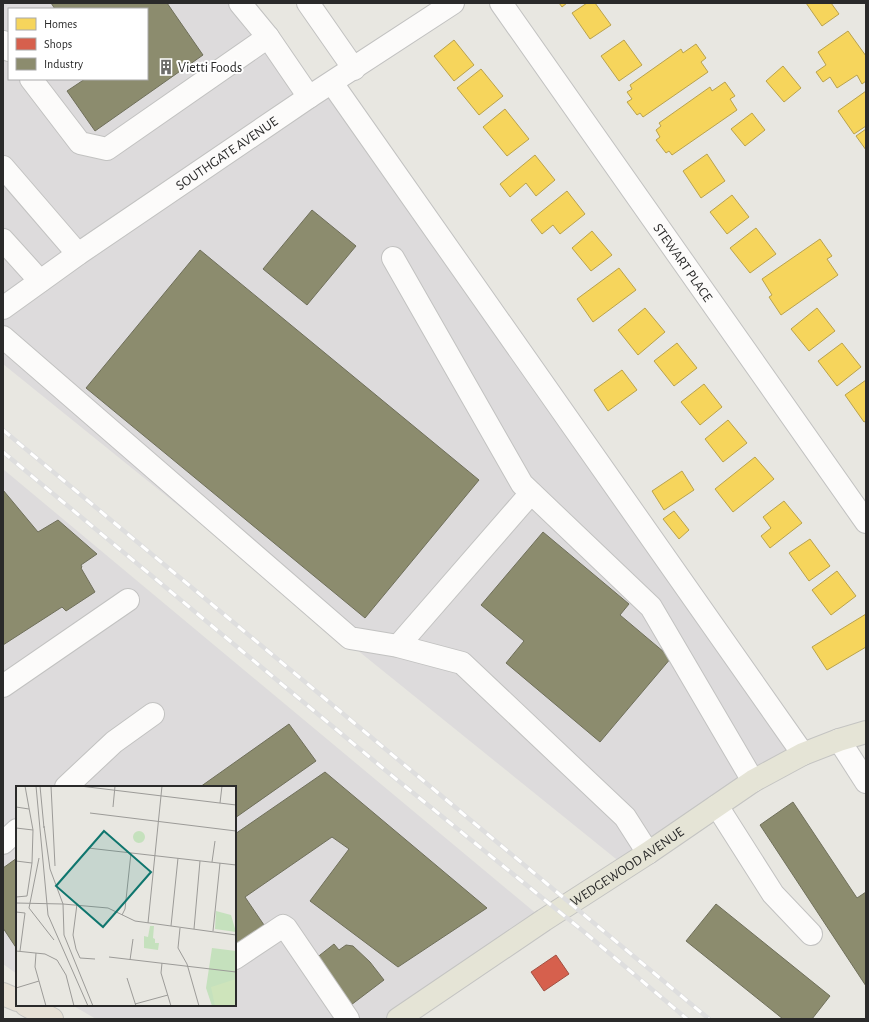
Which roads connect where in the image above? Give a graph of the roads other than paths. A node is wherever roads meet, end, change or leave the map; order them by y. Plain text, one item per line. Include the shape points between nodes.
1 (240, 3) edge
2 (308, 3) edge
3 (452, 3) edge
4 (501, 3) edge
5 (268, 38) junction
6 (354, 68) junction
7 (32, 80) edge
8 (332, 83) junction
9 (309, 97) junction
10 (3, 167) edge
11 (3, 240) edge
12 (78, 254) junction
13 (393, 258) dead end
14 (40, 281) junction
15 (3, 308) edge
16 (3, 337) edge
17 (532, 493) junction
18 (866, 522) edge
19 (128, 600) dead end
20 (398, 646) junction
21 (3, 686) edge
22 (153, 714) dead end
23 (866, 732) edge
24 (839, 740) junction
25 (803, 754) junction
26 (753, 781) junction
27 (866, 782) edge
28 (67, 786) edge
29 (717, 806) junction
30 (16, 831) edge
31 (3, 843) edge
32 (648, 853) junction
33 (811, 934) dead end
34 (236, 957) edge
35 (3, 994) edge
36 (16, 1000) edge
37 (28, 1006) edge
38 (52, 1019) edge
39 (348, 1019) edge
40 (398, 1019) edge

1 - 5 street
2 - 6 street
3 - 6 street, SOUTHGATE AVENUE
4 - 18 street, STEWART PLACE
5 - 7 street via 107,149 80,143
5 - 9 street
6 - 8 street, SOUTHGATE AVENUE
8 - 9 street, SOUTHGATE AVENUE
8 - 25 street
9 - 12 street, SOUTHGATE AVENUE
10 - 12 street
11 - 14 street
12 - 14 street, SOUTHGATE AVENUE
13 - 17 street via 522,484
14 - 15 street, SOUTHGATE AVENUE
16 - 20 street via 350,638
17 - 20 street
17 - 26 street via 651,607
19 - 21 street
20 - 32 street via 462,663 625,817
22 - 28 street via 114,742
23 - 24 main road, WEDGEWOOD AVENUE
24 - 25 main road, WEDGEWOOD AVENUE
24 - 27 street
25 - 26 main road, WEDGEWOOD AVENUE
26 - 29 main road, WEDGEWOOD AVENUE
29 - 32 main road, WEDGEWOOD AVENUE
29 - 33 street via 773,894
30 - 31 street
32 - 40 main road, WEDGEWOOD AVENUE
34 - 39 street via 283,926
35 - 36 highway
37 - 38 highway

